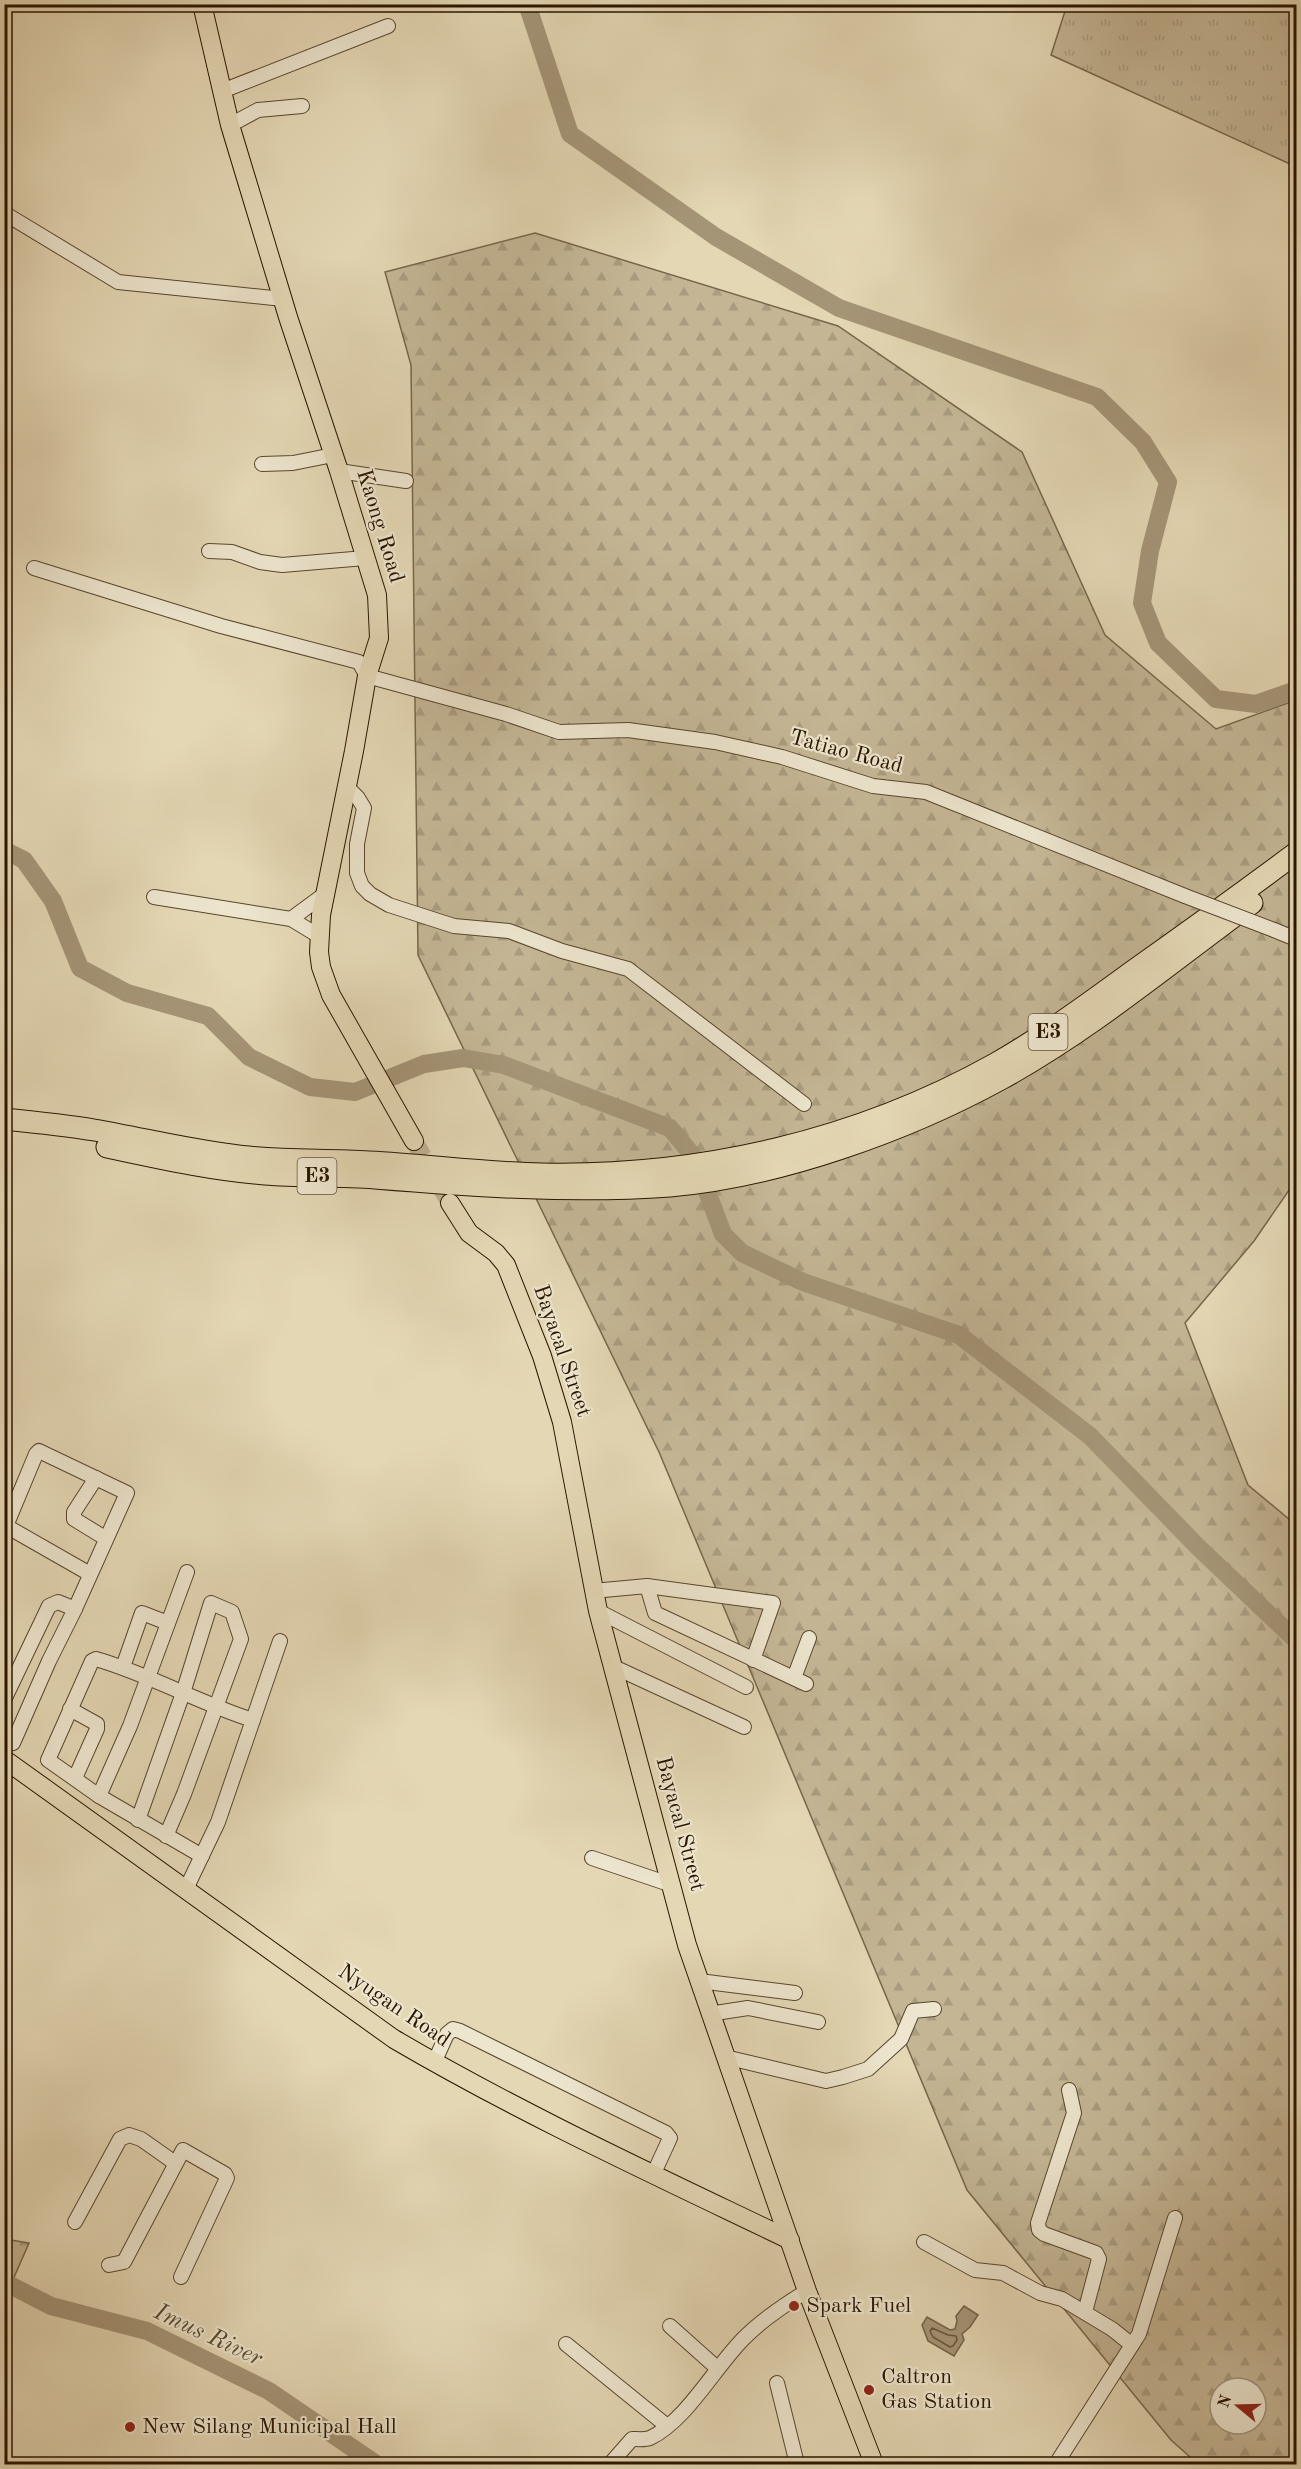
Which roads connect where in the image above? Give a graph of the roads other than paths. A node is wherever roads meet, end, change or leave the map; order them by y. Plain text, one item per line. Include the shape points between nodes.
1 (202, 4) edge
2 (388, 26) dead end
3 (222, 91) junction
4 (302, 106) dead end
5 (230, 125) junction
6 (4, 213) edge
7 (283, 299) junction
8 (336, 463) junction
9 (262, 464) dead end
10 (406, 481) dead end
11 (209, 551) dead end
12 (365, 558) junction
13 (34, 568) dead end
14 (367, 676) junction
15 (347, 787) junction
16 (1296, 853) edge
17 (1296, 871) edge
18 (325, 894) junction
19 (154, 897) dead end
20 (291, 920) junction
21 (319, 936) junction
22 (1296, 939) edge
23 (804, 1104) dead end
24 (4, 1119) edge
25 (4, 1133) edge
26 (414, 1141) tunnel mouth
27 (771, 1160) junction
28 (628, 1180) junction
29 (450, 1203) tunnel mouth
30 (96, 1478) junction
31 (105, 1538) junction
32 (187, 1572) dead end
33 (90, 1574) junction
34 (647, 1586) junction
35 (594, 1591) junction
36 (75, 1609) junction
37 (598, 1611) junction
38 (168, 1623) junction
39 (809, 1638) dead end
40 (280, 1641) dead end
41 (753, 1660) junction
42 (123, 1667) junction
43 (614, 1667) junction
44 (148, 1676) junction
45 (747, 1687) dead end
46 (183, 1693) junction
47 (4, 1700) edge
48 (217, 1708) junction
49 (70, 1709) junction
50 (253, 1720) junction
51 (744, 1727) dead end
52 (7, 1749) edge
53 (48, 1760) junction
54 (75, 1778) junction
55 (38, 1783) junction
56 (99, 1796) junction
57 (138, 1820) junction
58 (166, 1836) junction
59 (202, 1856) junction
60 (592, 1858) dead end
61 (672, 1885) junction
62 (186, 1889) junction
63 (699, 1981) junction
64 (795, 1993) dead end
65 (934, 2009) dead end
66 (709, 2014) junction
67 (819, 2022) dead end
68 (726, 2057) junction
69 (434, 2063) junction
70 (1069, 2090) dead end
71 (175, 2163) junction
72 (653, 2175) junction
73 (1175, 2218) dead end
74 (75, 2222) dead end
75 (790, 2240) junction
76 (924, 2242) dead end
77 (109, 2265) dead end
78 (181, 2277) dead end
79 (807, 2291) junction
80 (1085, 2312) junction
81 (670, 2326) dead end
82 (566, 2344) dead end
83 (1132, 2345) junction
84 (717, 2368) junction
85 (777, 2383) dead end
86 (667, 2426) junction
87 (610, 2464) edge
88 (796, 2464) edge
89 (874, 2464) edge
90 (1056, 2464) edge

1 - 3 main road, Kaong Road
2 - 3 street
3 - 5 main road, Kaong Road
4 - 5 street via 258,110
5 - 7 main road, Kaong Road
6 - 7 street via 118,282
7 - 8 main road, Kaong Road
8 - 9 street
8 - 10 street
8 - 12 main road, Kaong Road
11 - 12 street via 232,552 282,565
12 - 14 main road, Kaong Road via 377,595 378,638
13 - 14 street via 221,626 350,659 359,662
14 - 15 main road, Kaong Road
14 - 22 street, Tatiao Road, bridge via 559,732 628,730 715,742 782,757 873,786 926,792
15 - 18 main road, Kaong Road
15 - 23 street via 363,808 357,873 370,894 389,905 454,926 509,931 628,969
16 - 27 highway, E3 via 1055,1028 937,1093
17 - 27 highway, E3 via 1063,1042 1000,1080 932,1113 849,1145
18 - 20 street
18 - 21 main road, Kaong Road
19 - 20 street
20 - 21 street
21 - 26 main road, Kaong Road via 326,982
24 - 28 highway, E3 via 92,1130 235,1156
25 - 28 highway, E3 via 265,1174 506,1188
27 - 28 highway, E3 via 705,1165
29 - 35 main road, Bayacal Street via 469,1233 496,1253 506,1266 542,1356 562,1422
30 - 31 street via 74,1512 74,1519
30 - 31 street via 127,1493
30 - 33 street via 39,1451 6,1526
31 - 33 street
32 - 38 street
33 - 36 street
34 - 35 street
34 - 41 street via 656,1613
34 - 41 street via 773,1603
35 - 37 main road, Bayacal Street
36 - 47 street via 58,1602 49,1606
36 - 52 street
37 - 43 main road, Bayacal Street
37 - 45 street
38 - 42 street via 142,1613
38 - 44 street
39 - 41 street via 800,1681
40 - 50 street
42 - 44 street
42 - 49 street via 92,1661
43 - 51 street
43 - 61 main road, Bayacal Street
44 - 46 street
44 - 56 street
46 - 48 street
46 - 48 street via 211,1603 232,1612 241,1639
46 - 57 street
48 - 50 street
48 - 58 street
49 - 53 street
49 - 54 street via 97,1724
50 - 59 street via 218,1822
52 - 55 main road, Nyugan Road
53 - 54 street
53 - 55 street
54 - 56 street
55 - 62 main road, Nyugan Road
56 - 57 street
57 - 58 street
58 - 59 street
59 - 62 street
60 - 61 street
61 - 63 main road, Bayacal Street
62 - 69 main road, Nyugan Road via 394,2039
63 - 64 street
63 - 66 main road, Bayacal Street
65 - 68 street via 913,2012 901,2039 868,2069 843,2078 826,2081
66 - 67 street via 748,2008
66 - 68 main road, Bayacal Street
68 - 75 main road, Bayacal Street
69 - 72 main road, Nyugan Road
69 - 72 street via 447,2034 460,2031 666,2133 670,2138
70 - 80 street via 1074,2113 1038,2223 1044,2234 1096,2253 1099,2259
71 - 74 street via 141,2139 129,2135 120,2139
71 - 77 street via 124,2262
71 - 78 street via 183,2150 227,2178
72 - 75 main road, Nyugan Road
73 - 83 street via 1148,2311
75 - 79 main road, Bayacal Street
76 - 80 street via 975,2270 1004,2273
79 - 84 street via 766,2317
79 - 89 main road, Bayacal Street
80 - 83 street
81 - 84 street
82 - 86 street
83 - 90 street
84 - 86 street
85 - 88 street
86 - 87 street via 648,2439 632,2439

